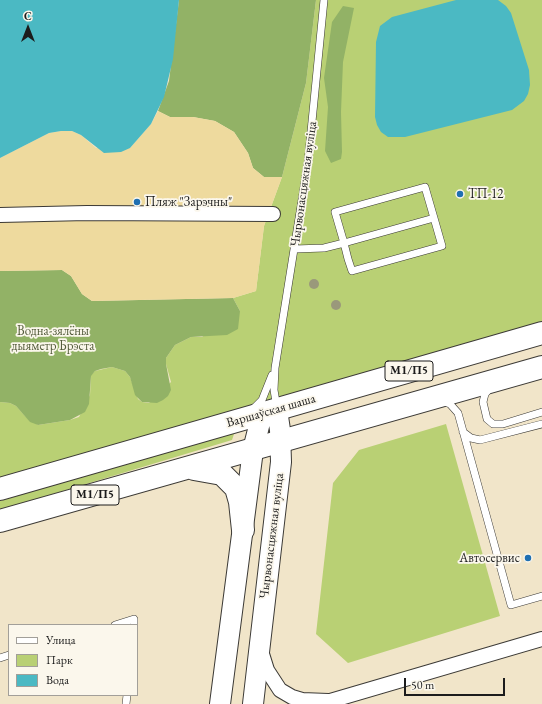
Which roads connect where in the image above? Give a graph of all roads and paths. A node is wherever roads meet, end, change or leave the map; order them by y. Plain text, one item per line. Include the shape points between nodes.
1 (324, 0) edge
2 (273, 214) dead end
3 (0, 215) edge
4 (434, 218) junction
5 (344, 243) junction
6 (295, 249) junction
7 (542, 333) edge
8 (542, 367) edge
9 (275, 368) junction
10 (502, 380) junction
11 (437, 398) junction
12 (269, 412) junction
13 (542, 412) edge
14 (236, 422) junction
15 (542, 424) edge
16 (463, 432) junction
17 (281, 442) junction
18 (253, 450) junction
19 (189, 468) junction
20 (0, 490) edge
21 (0, 521) edge
22 (243, 530) junction
23 (542, 596) edge
24 (118, 624) edge
25 (134, 624) edge
26 (542, 639) edge
27 (260, 641) junction
28 (324, 703) edge
29 (220, 704) edge
30 (252, 704) edge

1 - 6 lane, Чырвонасцяжная вуліца via 308,162
2 - 3 street via 95,212
4 - 5 lane
4 - 5 lane via 442,246 352,271
4 - 5 lane via 425,187 335,212
5 - 6 lane via 324,248
6 - 9 lane, Чырвонасцяжная вуліца
7 - 12 highway, Варшаўская шаша / М1/П5
8 - 10 highway, М1/П5
9 - 12 lane, Чырвонасцяжная вуліца
9 - 14 lane, Чырвонасцяжная вуліца via 262,400
10 - 11 highway, М1/П5
10 - 13 lane via 490,388 483,402 487,419 493,424 502,424
11 - 16 lane via 450,404 458,413
11 - 17 highway, М1/П5
12 - 14 highway, Варшаўская шаша / М1/П5
12 - 17 main road, Чырвонасцяжная вуліца
12 - 18 main road, Чырвонасцяжная вуліца
14 - 20 highway, Варшаўская шаша / М1/П5
15 - 16 lane via 480,440 471,438
16 - 23 lane via 511,605
17 - 18 highway, М1/П5
17 - 27 main road, Чырвонасцяжная вуліца via 281,462
18 - 19 highway, М1/П5
18 - 22 main road, Чырвонасцяжная вуліца
19 - 21 highway, М1/П5
19 - 22 highway via 222,474 236,488
22 - 29 main road, Чырвонасцяжная вуліца
24 - 25 lane via 134,619
26 - 28 street
27 - 28 street via 266,670 280,690 302,700
27 - 30 main road, Чырвонасцяжная вуліца

